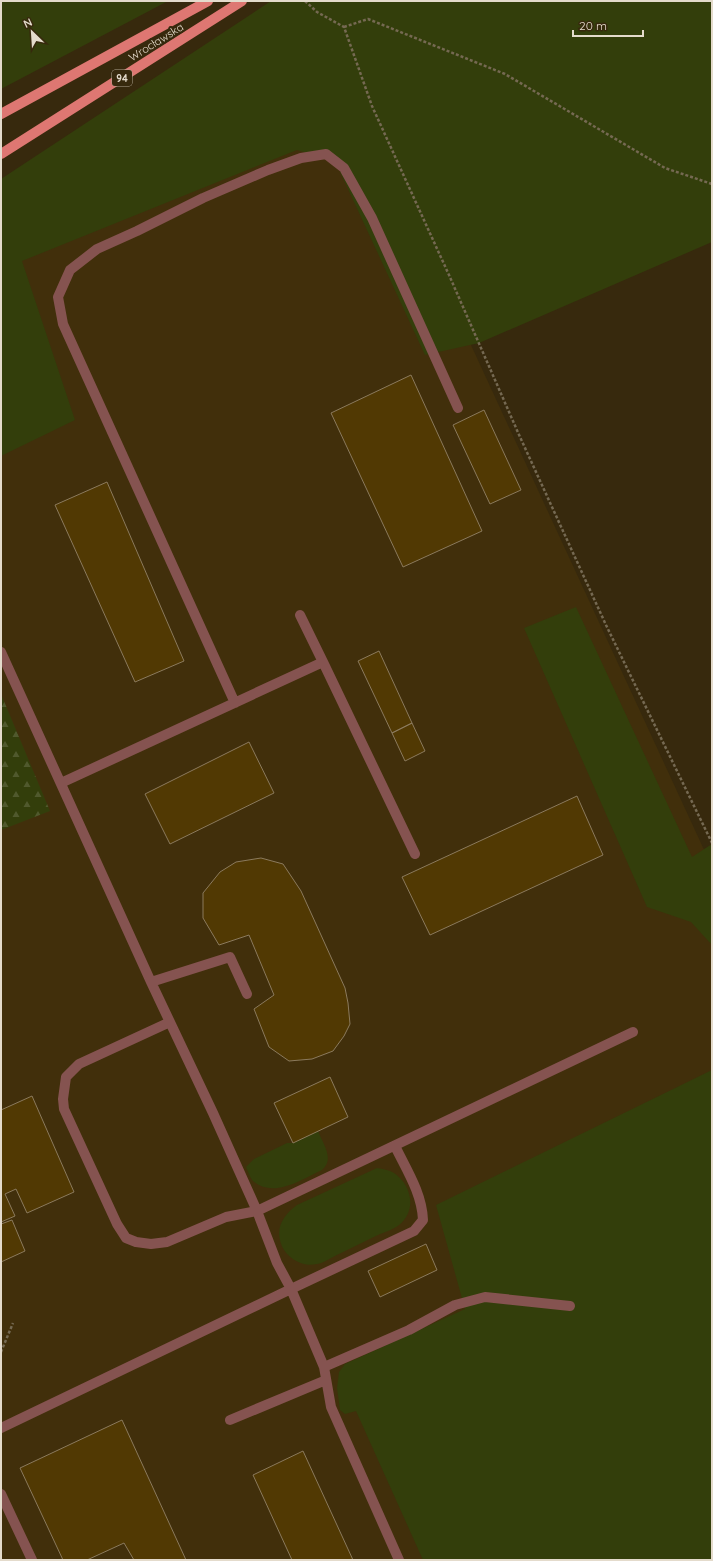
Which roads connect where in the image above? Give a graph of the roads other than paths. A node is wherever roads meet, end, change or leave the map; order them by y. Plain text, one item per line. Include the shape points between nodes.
1 (208, 1) edge
2 (242, 1) edge
3 (1, 114) edge
4 (1, 154) edge
5 (458, 408) dead end
6 (300, 615) dead end
7 (1, 652) edge
8 (323, 662) junction
9 (235, 703) junction
10 (61, 783) junction
11 (415, 854) dead end
12 (151, 982) junction
13 (247, 994) dead end
14 (170, 1022) junction
15 (633, 1032) dead end
16 (394, 1146) junction
17 (257, 1211) junction
18 (291, 1289) junction
19 (570, 1306) dead end
20 (324, 1367) junction
21 (326, 1380) junction
22 (230, 1420) dead end
23 (1, 1428) edge
24 (1, 1494) edge
25 (32, 1560) edge
26 (399, 1560) edge

1 - 3 main road, Wrocławska / 94
2 - 4 main road, Wrocławska / 94
5 - 9 lane via 372,218 344,168 326,154 301,158 203,198 96,249 70,270 58,297 62,324
6 - 8 lane
7 - 10 lane
8 - 9 lane
8 - 11 lane
9 - 10 lane
10 - 12 lane
12 - 13 lane via 230,957
12 - 14 lane
14 - 17 lane
14 - 17 lane via 79,1064 66,1077 64,1109 117,1224 126,1238 151,1244 167,1242 226,1216
15 - 16 lane
16 - 17 lane
16 - 18 lane via 416,1189 423,1207 424,1220 414,1231
17 - 18 lane via 277,1263
18 - 20 lane
18 - 23 lane
19 - 20 lane via 484,1297 454,1305 409,1330
20 - 21 lane
21 - 22 lane
21 - 26 lane via 331,1407
24 - 25 lane

